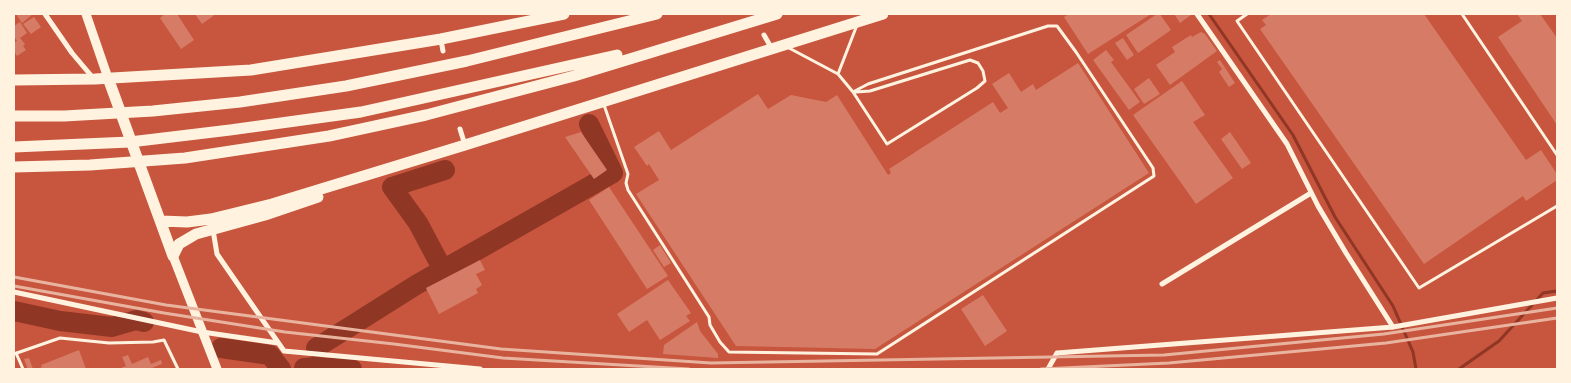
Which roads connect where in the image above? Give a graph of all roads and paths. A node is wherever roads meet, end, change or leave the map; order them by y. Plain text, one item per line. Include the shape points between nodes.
1 (45, 14) edge
2 (86, 14) edge
3 (564, 14) edge
4 (657, 14) edge
5 (775, 14) edge
6 (883, 14) edge
7 (1197, 14) edge
8 (1247, 14) edge
9 (1462, 14) edge
10 (859, 22) junction
11 (764, 35) dead end
12 (441, 39) junction
13 (784, 45) junction
14 (772, 49) junction
15 (443, 51) dead end
16 (838, 74) junction
17 (108, 78) junction
18 (95, 79) junction
19 (14, 80) edge
20 (853, 92) junction
21 (602, 102) junction
22 (14, 116) edge
23 (460, 129) dead end
24 (465, 145) junction
25 (14, 147) edge
26 (1557, 155) edge
27 (14, 167) edge
28 (344, 182) junction
29 (1311, 193) junction
30 (1557, 206) edge
31 (161, 221) junction
32 (213, 230) junction
33 (172, 256) junction
34 (1162, 284) dead end
35 (14, 292) edge
36 (1557, 298) edge
37 (1393, 326) junction
38 (202, 332) junction
39 (278, 344) junction
40 (15, 353) edge
41 (23, 369) edge
42 (178, 369) edge
43 (217, 369) edge
44 (480, 369) edge
45 (1048, 369) edge

1 - 18 street
2 - 17 main road
3 - 12 highway
4 - 22 highway via 468,61 346,86 153,112
5 - 25 highway via 595,61 361,112 130,142
5 - 27 highway via 574,76 329,136 185,158
6 - 10 highway
7 - 29 street via 1287,144
8 - 30 lane via 1237,20 1419,288
9 - 26 lane
10 - 13 highway
10 - 16 lane
11 - 14 street
12 - 15 street
12 - 17 highway via 251,70
13 - 14 highway
13 - 16 lane
14 - 21 highway
16 - 20 lane
17 - 18 highway
17 - 31 highway
18 - 19 highway
20 - 20 lane via 887,144 977,88 984,81 983,71 978,63 970,60 870,91
20 - 21 lane via 868,84 1048,26 1057,26 1153,168 1154,176 877,354 729,352 628,190 628,174
21 - 24 highway
23 - 24 street
24 - 28 highway
28 - 31 highway via 211,219
28 - 32 highway via 319,197
29 - 34 street
29 - 37 street
31 - 33 highway
32 - 33 highway via 185,240
32 - 39 street via 217,254
33 - 38 main road
35 - 38 street
36 - 37 street
37 - 45 street via 1057,353
38 - 39 street
38 - 43 main road
39 - 44 street via 284,351
40 - 41 lane
40 - 42 lane via 60,338 109,343 164,340

